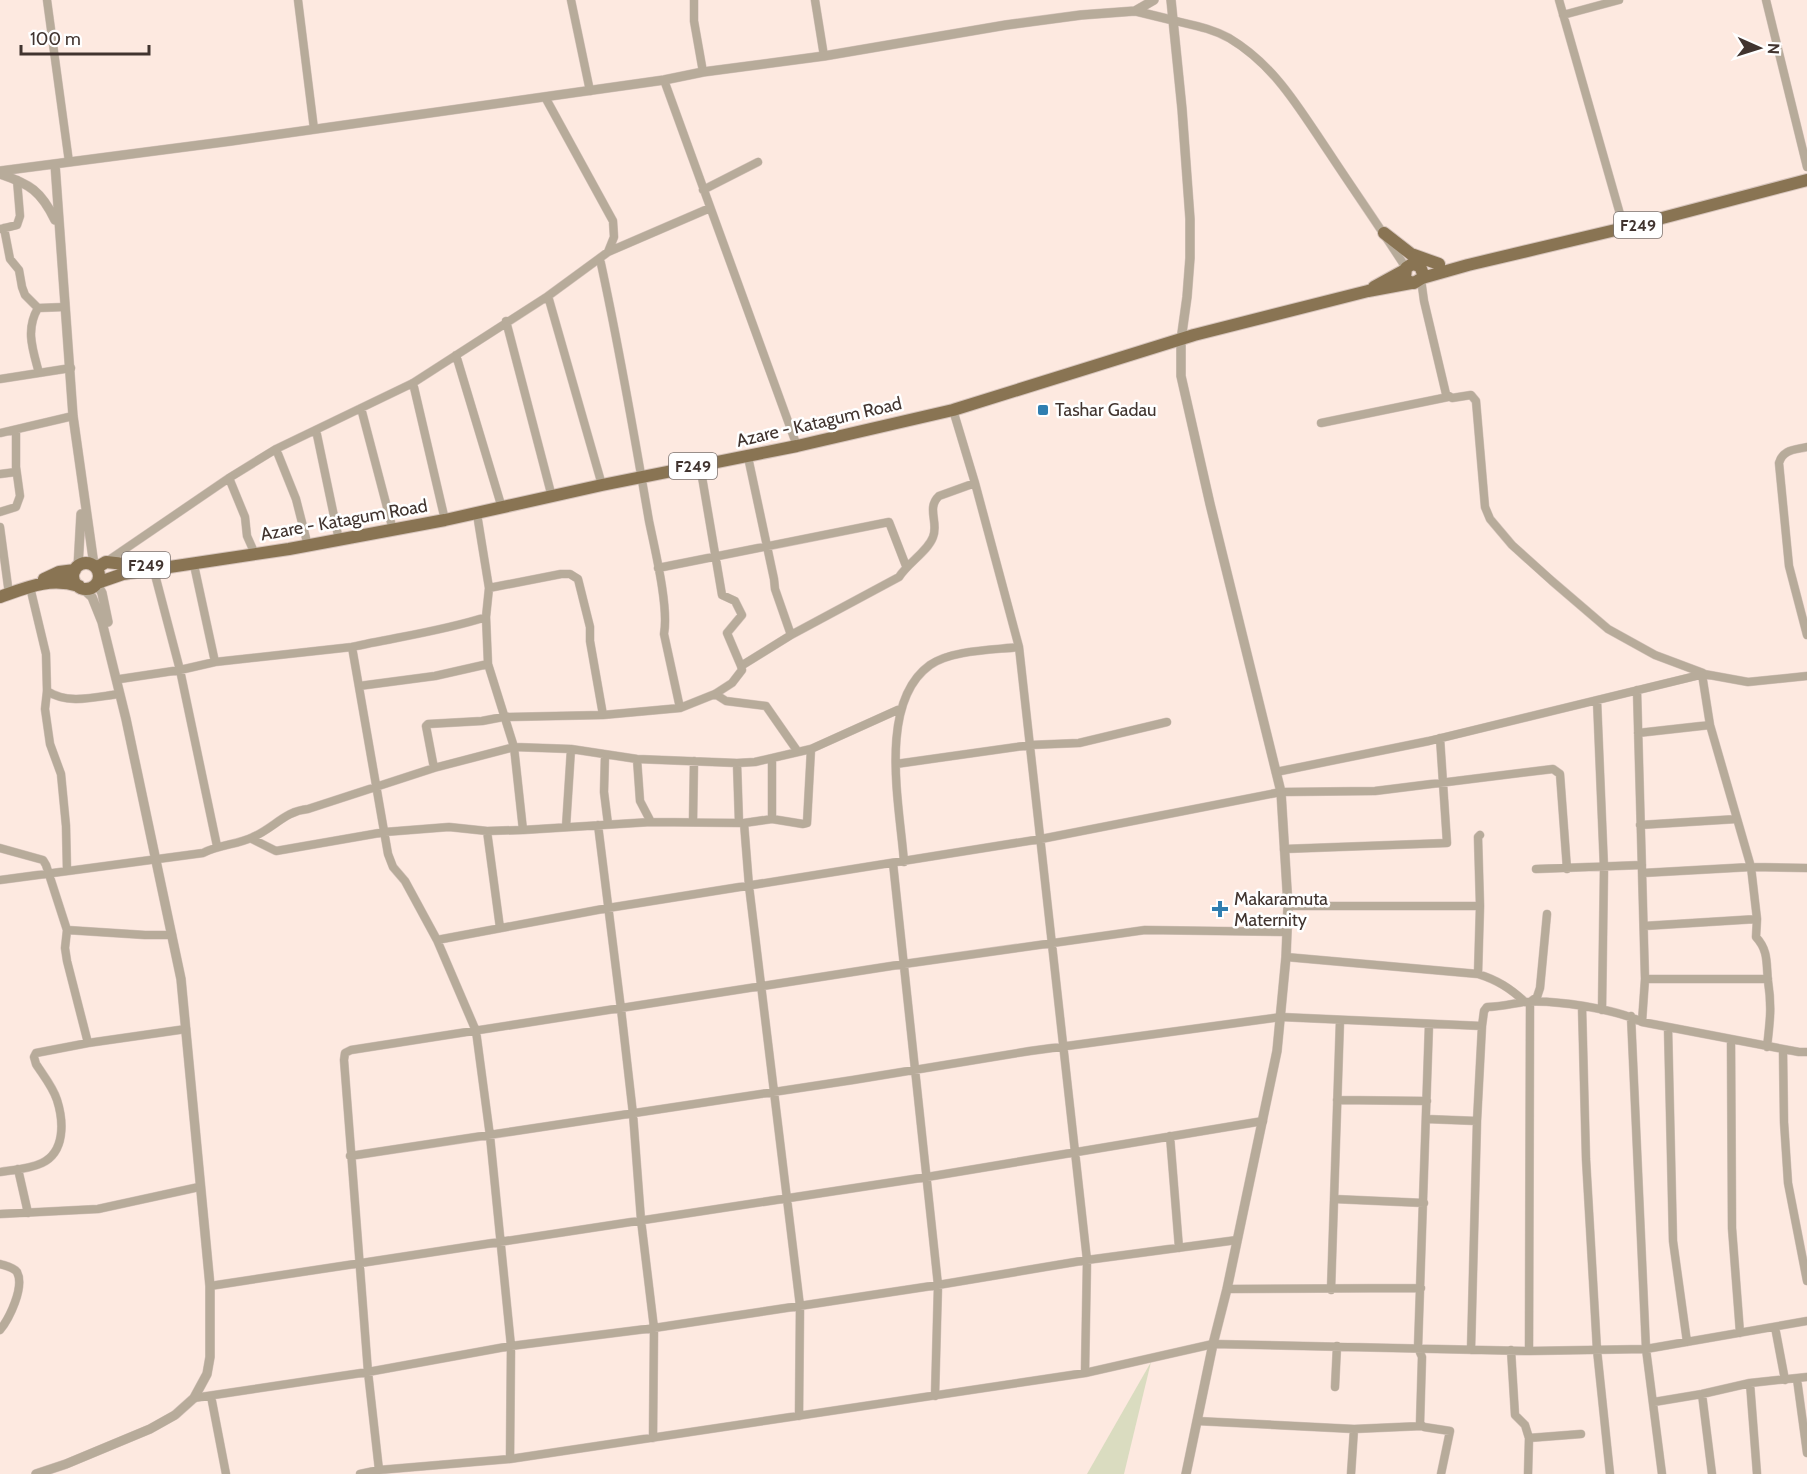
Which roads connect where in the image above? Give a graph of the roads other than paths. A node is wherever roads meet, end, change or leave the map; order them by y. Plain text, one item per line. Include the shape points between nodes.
1 (47, 0) edge
2 (298, 0) edge
3 (571, 0) edge
4 (694, 0) edge
5 (815, 0) edge
6 (1154, 0) edge
7 (1171, 0) edge
8 (1559, 0) edge
9 (1619, 0) edge
10 (1766, 0) edge
11 (1135, 11) junction
12 (1563, 15) junction
13 (1172, 20) junction
14 (824, 56) junction
15 (704, 72) junction
16 (664, 80) junction
17 (590, 91) junction
18 (545, 97) junction
19 (314, 129) junction
20 (69, 162) junction
21 (758, 162) dead end
22 (54, 164) junction
23 (1807, 167) edge
24 (0, 172) edge
25 (17, 180) junction
26 (1807, 180) edge
27 (703, 190) junction
28 (710, 208) junction
29 (58, 226) junction
30 (1624, 228) junction
31 (2, 229) edge
32 (1384, 233) junction
33 (614, 237) junction
34 (619, 247) junction
35 (608, 252) junction
36 (600, 259) junction
37 (1438, 264) junction
38 (1468, 265) junction
39 (1405, 269) junction
40 (1417, 278) junction
41 (1368, 291) junction
42 (548, 296) junction
43 (65, 307) junction
44 (38, 308) junction
45 (506, 321) junction
46 (1181, 340) junction
47 (456, 355) junction
48 (70, 368) junction
49 (39, 373) junction
50 (0, 379) edge
51 (412, 383) junction
52 (1448, 397) junction
53 (362, 408) junction
54 (953, 410) junction
55 (73, 416) junction
56 (1322, 423) dead end
57 (16, 430) junction
58 (316, 430) junction
59 (0, 434) edge
60 (797, 446) junction
61 (1807, 447) edge
62 (276, 449) junction
63 (748, 457) junction
64 (700, 465) junction
65 (16, 472) junction
66 (0, 474) edge
67 (642, 477) junction
68 (229, 478) junction
69 (975, 483) junction
70 (602, 485) junction
71 (82, 487) junction
72 (552, 496) junction
73 (502, 508) junction
74 (0, 512) edge
75 (477, 514) junction
76 (445, 520) junction
77 (0, 527) edge
78 (393, 530) junction
79 (339, 540) junction
80 (308, 546) junction
81 (766, 546) junction
82 (255, 554) junction
83 (716, 556) junction
84 (196, 564) junction
85 (99, 565) junction
86 (906, 566) junction
87 (76, 568) junction
88 (658, 568) junction
89 (154, 571) junction
90 (97, 583) junction
91 (30, 587) junction
92 (81, 587) junction
93 (489, 588) junction
94 (6, 594) edge
95 (486, 617) junction
96 (791, 635) junction
97 (1807, 635) edge
98 (352, 647) junction
99 (1019, 647) junction
100 (215, 662) junction
101 (488, 664) junction
102 (741, 666) junction
103 (180, 670) junction
104 (1703, 674) junction
105 (1807, 676) edge
106 (120, 679) junction
107 (359, 686) junction
108 (1637, 690) junction
109 (47, 691) junction
110 (119, 694) junction
111 (715, 694) junction
112 (1597, 700) junction
113 (680, 708) junction
114 (902, 708) junction
115 (603, 714) junction
116 (503, 717) junction
117 (126, 719) junction
118 (1167, 722) dead end
119 (1710, 725) junction
120 (1638, 733) junction
121 (1440, 738) junction
122 (1030, 745) junction
123 (514, 747) junction
124 (571, 749) junction
125 (811, 749) junction
126 (798, 752) junction
127 (605, 755) junction
128 (637, 759) junction
129 (772, 759) junction
130 (694, 761) junction
131 (737, 763) junction
132 (896, 764) junction
133 (434, 768) junction
134 (1276, 772) junction
135 (1443, 783) junction
136 (377, 786) junction
137 (1281, 792) junction
138 (772, 819) junction
139 (1737, 819) junction
140 (651, 822) junction
141 (693, 822) junction
142 (741, 823) junction
143 (609, 824) junction
144 (598, 825) junction
145 (1640, 825) junction
146 (566, 827) junction
147 (523, 830) junction
148 (487, 831) junction
149 (384, 832) junction
150 (1480, 835) dead end
151 (252, 838) junction
152 (1041, 839) junction
153 (217, 846) junction
154 (0, 848) edge
155 (1284, 849) junction
156 (157, 859) junction
157 (904, 862) junction
158 (893, 863) junction
159 (1751, 867) junction
160 (1604, 868) junction
161 (1807, 868) edge
162 (1536, 869) dead end
163 (1567, 869) junction
164 (1643, 869) junction
165 (67, 871) junction
166 (50, 874) junction
167 (0, 880) edge
168 (749, 886) junction
169 (1288, 906) junction
170 (1480, 906) junction
171 (609, 908) junction
172 (1547, 914) dead end
173 (1757, 919) junction
174 (1644, 926) junction
175 (500, 928) junction
176 (67, 930) junction
177 (1287, 932) junction
178 (172, 935) junction
179 (437, 940) junction
180 (1053, 943) junction
181 (1286, 957) junction
182 (904, 964) junction
183 (1478, 974) junction
184 (1645, 979) junction
185 (1768, 979) junction
186 (762, 986) junction
187 (1527, 1002) junction
188 (1581, 1006) junction
189 (621, 1009) junction
190 (1602, 1010) junction
191 (1631, 1016) junction
192 (1281, 1017) junction
193 (1340, 1020) junction
194 (1642, 1022) junction
195 (1429, 1024) junction
196 (1482, 1026) junction
197 (1668, 1027) junction
198 (186, 1029) junction
199 (476, 1031) junction
200 (1731, 1040) junction
201 (88, 1043) junction
202 (1064, 1047) junction
203 (1767, 1047) junction
204 (1783, 1050) junction
205 (1807, 1052) edge
206 (915, 1071) junction
207 (774, 1092) junction
208 (1337, 1100) junction
209 (1427, 1101) junction
210 (633, 1114) junction
211 (1426, 1119) junction
212 (1263, 1121) junction
213 (1477, 1121) junction
214 (490, 1136) junction
215 (1170, 1136) junction
216 (1076, 1152) junction
217 (350, 1156) junction
218 (18, 1169) junction
219 (0, 1172) edge
220 (927, 1177) junction
221 (199, 1188) junction
222 (787, 1198) junction
223 (1334, 1199) junction
224 (1424, 1203) junction
225 (28, 1213) junction
226 (0, 1214) edge
227 (641, 1220) junction
228 (1237, 1240) junction
229 (501, 1242) junction
230 (1179, 1248) junction
231 (1087, 1260) junction
232 (360, 1263) junction
233 (0, 1264) edge
234 (1807, 1281) edge
235 (938, 1285) junction
236 (210, 1286) junction
237 (1421, 1288) junction
238 (1227, 1289) junction
239 (1331, 1290) junction
240 (800, 1306) junction
241 (1807, 1321) edge
242 (1775, 1327) junction
243 (654, 1328) junction
244 (0, 1330) edge
245 (1740, 1333) junction
246 (1687, 1342) junction
247 (1213, 1344) junction
248 (511, 1346) junction
249 (1337, 1346) junction
250 (1418, 1348) junction
251 (1646, 1349) junction
252 (1471, 1350) junction
253 (1511, 1350) junction
254 (1597, 1350) junction
255 (1529, 1351) junction
256 (368, 1372) junction
257 (1085, 1373) junction
258 (1807, 1377) edge
259 (1797, 1379) junction
260 (1785, 1380) junction
261 (1750, 1383) junction
262 (1335, 1387) dead end
263 (1702, 1394) junction
264 (211, 1395) junction
265 (935, 1396) junction
266 (194, 1398) junction
267 (1654, 1402) junction
268 (799, 1416) junction
269 (1197, 1421) junction
270 (1422, 1426) junction
271 (1354, 1429) junction
272 (1581, 1434) dead end
273 (652, 1438) junction
274 (1529, 1438) junction
275 (1807, 1453) edge
276 (510, 1459) junction
277 (379, 1470) junction
278 (36, 1474) edge
279 (225, 1474) edge
280 (360, 1474) edge
281 (1186, 1474) edge
282 (1351, 1474) edge
283 (1442, 1474) edge
284 (1528, 1474) edge
285 (1610, 1474) edge
286 (1662, 1474) edge
287 (1712, 1474) edge
288 (1757, 1474) edge

1 - 20 street
2 - 19 street
3 - 17 street
4 - 15 street
5 - 14 street
6 - 11 street
7 - 13 street
8 - 12 street
9 - 12 street
10 - 23 street
11 - 13 street
11 - 14 street via 1006,25
12 - 30 street
13 - 32 street via 1218,33 1246,49 1272,72
13 - 46 street via 1190,219 1189,277
14 - 15 street
15 - 16 street
16 - 17 street
16 - 27 street
17 - 18 street
18 - 19 street
18 - 33 street via 613,220
19 - 20 street
20 - 22 street
21 - 27 street
22 - 24 street
22 - 29 street
24 - 25 street
25 - 29 street via 37,191
25 - 31 street via 19,219 17,225
26 - 30 main road, Azare - Katagum Road / F249
27 - 28 street
28 - 34 street
28 - 60 street
29 - 43 street
30 - 38 main road, Azare - Katagum Road / F249
31 - 44 street via 25,295
32 - 37 main road via 1411,254
32 - 39 street
33 - 34 street
33 - 35 street
34 - 35 street
35 - 36 street
36 - 42 street
36 - 67 street
37 - 38 main road, Azare - Katagum Road / F249
37 - 40 main road, Azare - Katagum Road / F249
38 - 40 main road, Azare - Katagum Road / F249
39 - 40 main road, Azare - Katagum Road / F249 via 1412,264
39 - 41 main road, Azare - Katagum Road / F249
40 - 41 main road, Azare - Katagum Road / F249
40 - 52 street
41 - 46 main road, Azare - Katagum Road / F249
42 - 45 street
42 - 70 street
43 - 44 street
43 - 48 street
44 - 49 street via 32,317 30,334
45 - 47 street
45 - 72 street
46 - 54 main road, Azare - Katagum Road / F249
46 - 134 street via 1184,393
47 - 51 street
47 - 73 street
48 - 49 street
48 - 55 street
49 - 50 street
51 - 53 street
51 - 76 street
52 - 56 street
52 - 104 street via 1471,395 1476,401 1485,507 1512,545 1608,628 1655,655
53 - 58 street
53 - 78 street
54 - 60 main road, Azare - Katagum Road / F249
54 - 69 street
55 - 57 street
55 - 71 street
57 - 59 street
57 - 65 street
58 - 62 street
58 - 79 street
60 - 63 main road, Azare - Katagum Road / F249
61 - 97 street via 1786,452 1779,463 1789,566
62 - 68 street
62 - 80 street via 291,484
63 - 64 main road, Azare - Katagum Road / F249
63 - 81 street
64 - 67 main road, Azare - Katagum Road / F249
64 - 83 street
65 - 66 street
65 - 74 street via 18,503
67 - 70 main road, Azare - Katagum Road / F249
67 - 88 street
68 - 82 street
68 - 85 street
69 - 86 street via 935,500 933,538
69 - 99 street
70 - 72 main road, Azare - Katagum Road / F249
71 - 85 street
71 - 87 street
72 - 73 main road, Azare - Katagum Road / F249
73 - 75 main road, Azare - Katagum Road / F249
75 - 76 main road, Azare - Katagum Road / F249
75 - 93 street
76 - 78 main road, Azare - Katagum Road / F249
77 - 94 street
78 - 79 main road, Azare - Katagum Road / F249
79 - 80 main road, Azare - Katagum Road / F249
80 - 82 main road, Azare - Katagum Road / F249
81 - 83 street
81 - 86 street via 889,522
81 - 96 street
82 - 84 main road, Azare - Katagum Road / F249
83 - 88 street
83 - 102 street via 722,595 735,601 742,615 727,633
84 - 85 main road, Azare - Katagum Road / F249
84 - 89 main road, Azare - Katagum Road / F249
84 - 100 street
85 - 87 main road, Azare - Katagum Road / F249 via 86,563
85 - 90 main road, F249
86 - 96 street via 899,577
87 - 92 main road via 74,579
87 - 94 main road, Azare - Katagum Road / F249
88 - 113 street via 664,634
89 - 90 main road, Azare - Katagum Road / F249 via 114,576
89 - 103 street
90 - 92 main road, Azare - Katagum Road / F249 via 88,589
90 - 106 street
91 - 92 main road, Azare - Katagum Road / F249 via 58,581
91 - 94 main road, Azare - Katagum Road / F249
91 - 109 street via 46,654
92 - 110 street via 92,597 99,613
93 - 95 street
93 - 115 street via 561,574 578,579 590,627
95 - 98 street via 460,626
95 - 101 street
96 - 102 street
98 - 100 street
98 - 107 street
99 - 114 street via 954,655 931,664 915,679
99 - 122 street
100 - 103 street
101 - 107 street
101 - 116 street
102 - 111 street via 738,676
103 - 106 street
103 - 153 street
104 - 105 street via 1748,682
104 - 108 street
104 - 119 street
106 - 117 street
107 - 136 street
108 - 112 street
108 - 120 street
109 - 110 street via 78,700
109 - 165 street via 45,709 50,744 61,774 64,800
110 - 117 street
111 - 113 street
111 - 126 street via 726,701 766,706
112 - 121 street
112 - 160 street
113 - 115 street
114 - 125 street
114 - 132 street
115 - 116 street
116 - 123 street
116 - 133 street via 428,724
117 - 156 street
118 - 122 street via 1079,743
119 - 120 street
119 - 139 street
120 - 145 street
121 - 134 street
121 - 135 street
122 - 132 street
122 - 152 street
123 - 124 street
123 - 133 street
123 - 147 street
124 - 127 street
124 - 146 street
125 - 126 street
125 - 138 street via 807,822
126 - 129 street
127 - 128 street
127 - 143 street via 604,792
128 - 130 street
128 - 140 street via 640,801
129 - 131 street
129 - 138 street
130 - 131 street
130 - 141 street
131 - 142 street
132 - 157 street
133 - 136 street
134 - 137 street
135 - 137 street via 1375,791
135 - 155 street via 1447,843
135 - 163 street via 1557,771
136 - 149 street
136 - 151 street via 295,810
137 - 152 street
137 - 155 street
138 - 142 street
139 - 145 street
139 - 159 street
140 - 141 street
140 - 143 street
141 - 142 street
142 - 168 street
143 - 144 street
144 - 146 street
144 - 171 street
145 - 164 street
146 - 147 street
147 - 148 street
148 - 149 street via 448,827
148 - 175 street
149 - 151 street via 276,851
149 - 179 street via 393,867 405,881
150 - 170 street
151 - 153 street
152 - 157 street
152 - 180 street
153 - 156 street via 203,853
154 - 166 street via 43,860
155 - 169 street
156 - 165 street
156 - 178 street
157 - 158 street
158 - 168 street
158 - 182 street
159 - 161 street
159 - 164 street
159 - 173 street
160 - 163 street
160 - 164 street
160 - 190 street
162 - 163 street
164 - 174 street
165 - 166 street
166 - 167 street
166 - 176 street
168 - 171 street
168 - 186 street
169 - 170 street
169 - 177 street
170 - 183 street
171 - 175 street
171 - 189 street
172 - 187 street via 1540,988 1537,998
173 - 174 street
173 - 185 street via 1756,937 1763,944
174 - 184 street
175 - 179 street
176 - 178 street
176 - 201 street via 67,961
177 - 180 street via 1145,930
177 - 181 street
178 - 198 street
179 - 199 street
180 - 182 street
180 - 202 street
181 - 183 street
181 - 192 street
182 - 186 street
182 - 206 street
183 - 187 street via 1509,987
184 - 185 street
184 - 194 street
185 - 203 street via 1772,1001
186 - 189 street
186 - 207 street
187 - 188 street
187 - 196 street via 1487,1007
187 - 255 street
188 - 190 street
188 - 254 street
189 - 199 street
189 - 210 street
190 - 191 street
191 - 194 street
191 - 251 street
192 - 193 street
192 - 202 street
192 - 212 street
193 - 195 street
193 - 208 street
194 - 197 street
195 - 196 street
195 - 209 street
196 - 213 street
197 - 200 street
197 - 246 street via 1673,1241
198 - 201 street
198 - 221 street
199 - 214 street
199 - 217 street via 345,1053
200 - 203 street
200 - 245 street via 1732,1228
201 - 218 street via 36,1053 36,1064 57,1100 61,1136 58,1149 50,1158
202 - 206 street
202 - 216 street
203 - 204 street
204 - 205 street
204 - 234 street via 1788,1183
206 - 207 street
206 - 220 street
207 - 210 street
207 - 222 street
208 - 209 street
208 - 223 street
209 - 211 street
210 - 214 street
210 - 227 street
211 - 213 street
211 - 224 street
212 - 215 street
212 - 228 street
213 - 252 street
214 - 217 street
214 - 229 street
215 - 216 street
215 - 230 street
216 - 220 street
216 - 231 street
217 - 232 street
218 - 219 street
218 - 225 street
220 - 222 street
220 - 235 street
221 - 225 street via 98,1209
221 - 236 street
222 - 227 street
222 - 240 street
223 - 224 street
223 - 239 street
224 - 237 street
225 - 226 street
227 - 229 street
227 - 243 street
228 - 230 street
228 - 238 street
229 - 232 street
229 - 248 street
230 - 231 street
231 - 235 street
231 - 257 street
232 - 236 street
232 - 256 street
233 - 244 street via 11,1267 19,1278 14,1308
235 - 240 street
235 - 265 street
236 - 266 street via 210,1357 207,1374
237 - 239 street
237 - 250 street
238 - 239 street
238 - 247 street
240 - 243 street
240 - 268 street
241 - 242 street
242 - 245 street
242 - 260 street
243 - 248 street
243 - 273 street
245 - 246 street
246 - 251 street
247 - 249 street
247 - 257 street
247 - 269 street
248 - 256 street
248 - 276 street
249 - 250 street
249 - 262 street
250 - 252 street
250 - 270 street via 1422,1358
251 - 254 street
251 - 267 street
252 - 253 street
253 - 255 street
253 - 274 street via 1515,1415 1525,1425
254 - 255 street
254 - 285 street
256 - 264 street
256 - 277 street
257 - 265 street
258 - 259 street
259 - 260 street
259 - 275 street
260 - 261 street
261 - 263 street
261 - 288 street
263 - 267 street
263 - 287 street
264 - 266 street
264 - 279 street
265 - 268 street
266 - 278 street via 150,1429
267 - 286 street
268 - 273 street
269 - 271 street
269 - 281 street
270 - 271 street
270 - 283 street via 1450,1431
271 - 282 street
272 - 274 street
273 - 276 street
274 - 284 street
276 - 277 street
277 - 280 street

